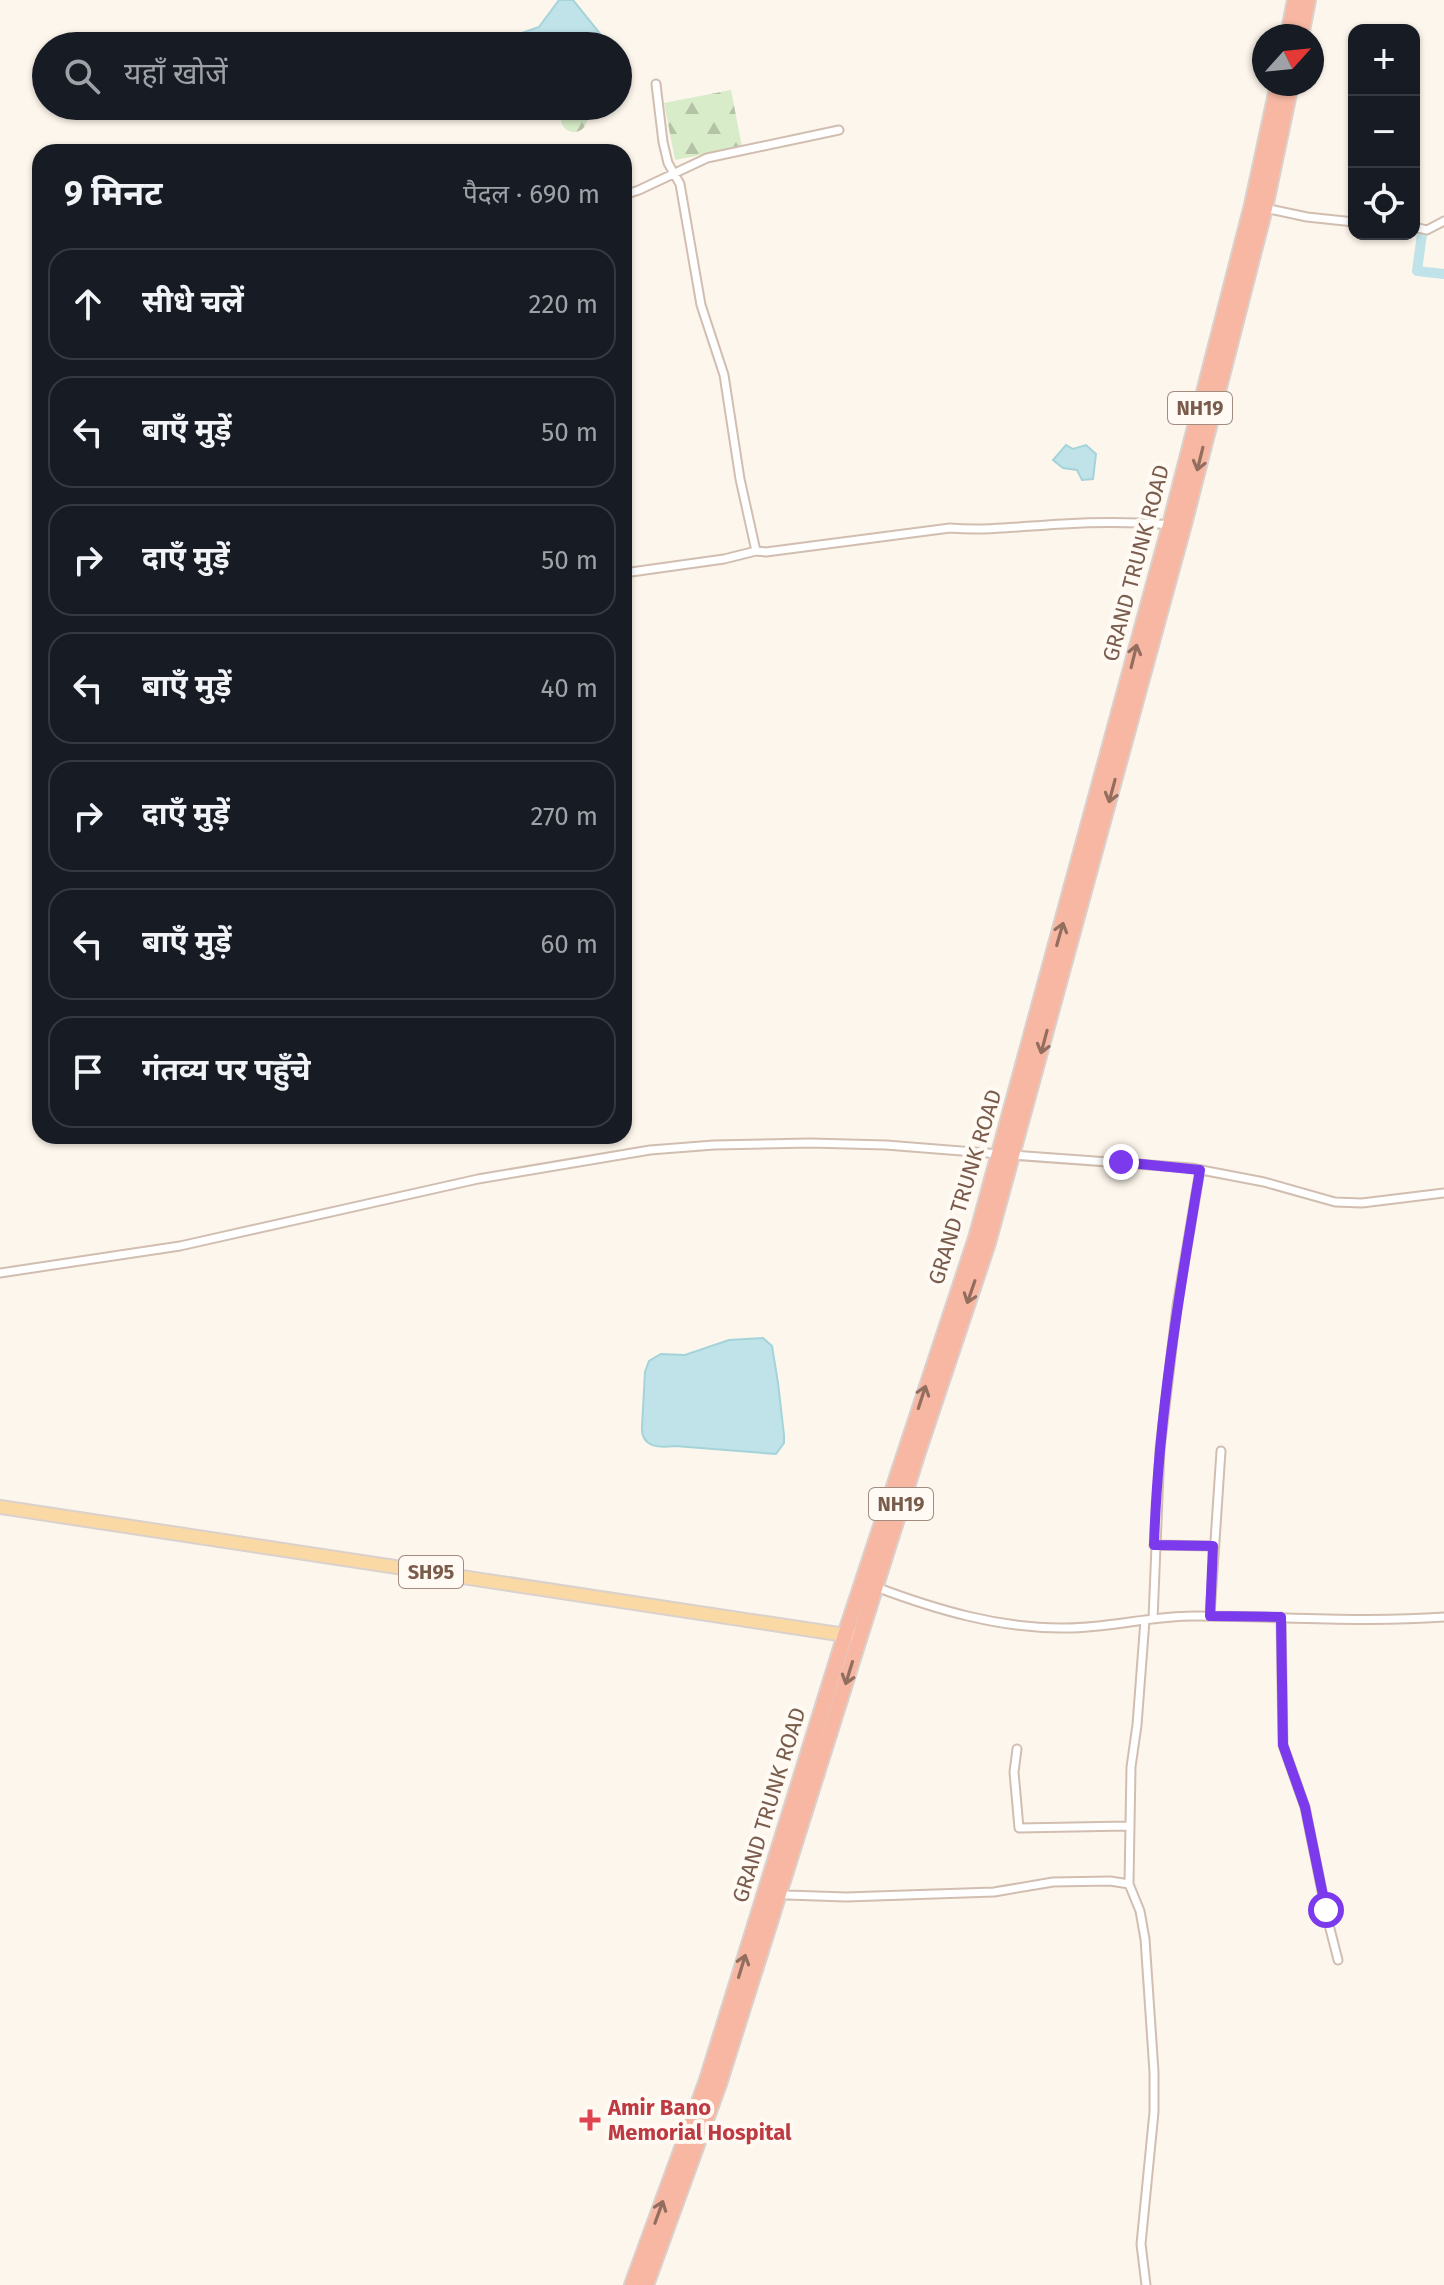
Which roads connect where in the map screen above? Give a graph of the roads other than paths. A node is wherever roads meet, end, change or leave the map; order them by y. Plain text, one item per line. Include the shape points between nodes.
1 (1295, 0) edge
2 (1308, 0) edge
3 (1290, 24) edge
4 (1303, 24) edge
5 (656, 84) dead end
6 (1276, 96) edge
7 (1288, 96) edge
8 (839, 130) dead end
9 (674, 174) junction
10 (632, 192) edge
11 (1265, 208) junction
12 (1348, 221) edge
13 (1444, 221) edge
14 (1420, 228) edge
15 (1248, 250) junction
16 (1218, 366) junction
17 (1170, 525) junction
18 (1171, 547) junction
19 (756, 551) junction
20 (632, 572) edge
21 (1006, 1155) junction
22 (1200, 1170) junction
23 (1444, 1193) edge
24 (0, 1273) edge
25 (1221, 1451) dead end
26 (0, 1507) edge
27 (1154, 1545) junction
28 (1213, 1546) junction
29 (869, 1585) junction
30 (1210, 1616) junction
31 (1281, 1617) junction
32 (1444, 1617) edge
33 (1149, 1619) junction
34 (861, 1632) junction
35 (845, 1635) junction
36 (1017, 1749) dead end
37 (809, 1776) junction
38 (1128, 1826) junction
39 (1129, 1884) junction
40 (773, 1890) junction
41 (1338, 1960) dead end
42 (702, 2114) junction
43 (632, 2285) edge
44 (646, 2285) edge
45 (1146, 2285) edge

1 - 3 highway
2 - 4 highway
5 - 9 street via 663,142
6 - 15 highway, GRAND TRUNK ROAD / NH19
7 - 11 highway, GRAND TRUNK ROAD / NH19
8 - 9 street via 707,158
9 - 10 street
9 - 19 street via 701,305 724,375
11 - 12 street
11 - 15 highway, GRAND TRUNK ROAD / NH19
13 - 14 street
15 - 16 highway, GRAND TRUNK ROAD / NH19
16 - 17 highway, GRAND TRUNK ROAD / NH19
16 -> 18 highway, GRAND TRUNK ROAD / NH19
17 - 18 highway, GRAND TRUNK ROAD / NH19
17 - 19 street via 950,528
18 - 21 highway, GRAND TRUNK ROAD / NH19
19 - 20 street
21 - 22 street
21 - 24 street via 810,1143 650,1150 478,1179 180,1246
21 - 29 highway, GRAND TRUNK ROAD / NH19 via 988,1243 913,1444
22 - 23 street via 1335,1202
22 - 27 street via 1163,1417
25 - 28 street
26 - 35 main road, SH95
27 - 28 street
27 - 33 street
28 - 30 street
29 - 33 street via 1015,1627 1068,1629
29 - 34 highway, GRAND TRUNK ROAD / NH19
29 - 35 highway, GRAND TRUNK ROAD / NH19
30 - 31 street
30 - 33 street
31 - 32 street
31 - 41 street via 1283,1745 1305,1807
33 - 38 street
34 - 35 main road, SH95
34 -> 37 highway, GRAND TRUNK ROAD / NH19
35 - 37 highway, GRAND TRUNK ROAD / NH19
36 - 38 street via 1019,1828
37 - 40 highway, GRAND TRUNK ROAD / NH19
38 - 39 street
39 - 40 street via 1053,1882 994,1892 846,1897
39 - 45 street via 1145,1939 1154,2072 1141,2244
40 - 42 highway, GRAND TRUNK ROAD / NH19
43 -> 42 highway, GRAND TRUNK ROAD / NH19
42 - 44 highway, GRAND TRUNK ROAD / NH19

